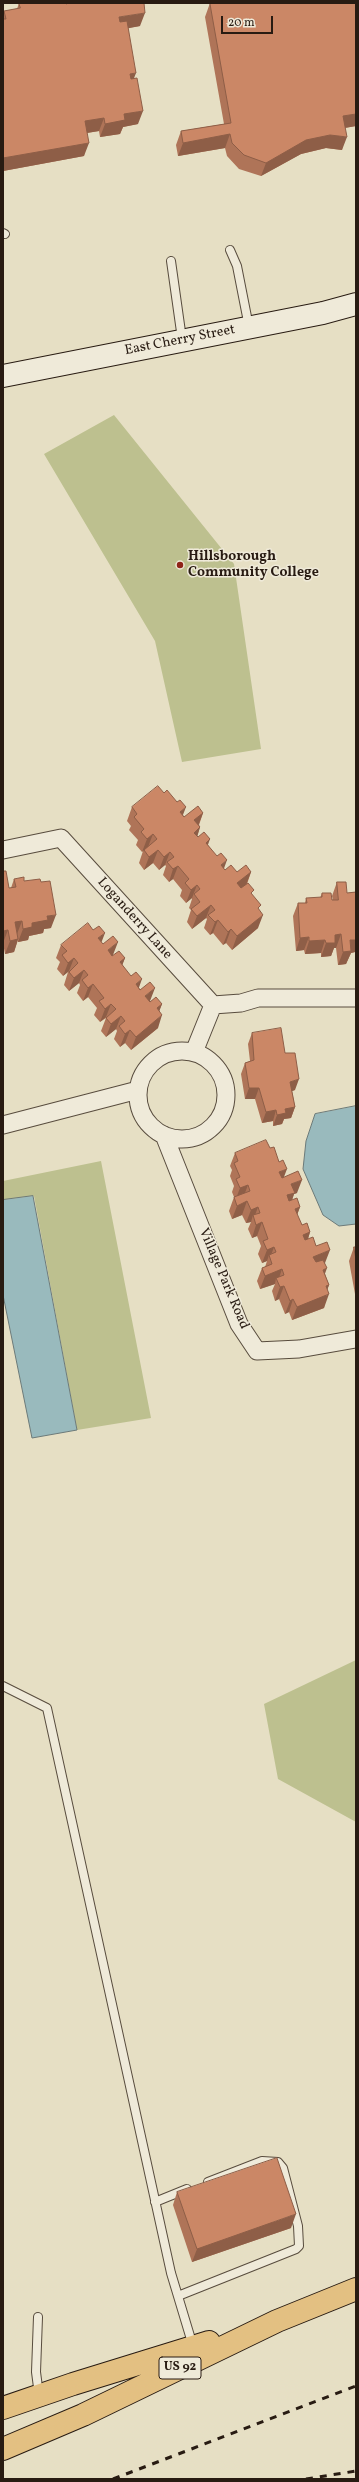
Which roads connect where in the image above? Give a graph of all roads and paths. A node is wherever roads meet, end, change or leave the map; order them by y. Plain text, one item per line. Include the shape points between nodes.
1 (230, 250) dead end
2 (170, 261) dead end
3 (356, 304) edge
4 (249, 328) junction
5 (183, 341) junction
6 (3, 376) edge
7 (3, 850) edge
8 (356, 998) edge
9 (213, 1005) junction
10 (194, 1052) junction
11 (138, 1090) junction
12 (3, 1125) edge
13 (164, 1135) junction
14 (356, 1339) edge
15 (3, 1686) edge
16 (155, 2202) junction
17 (356, 2289) edge
18 (178, 2296) junction
19 (38, 2317) dead end
20 (278, 2321) junction
21 (193, 2347) junction
22 (39, 2396) junction
23 (3, 2408) edge
24 (3, 2449) edge

1 - 4 lane via 236,266
2 - 5 lane
3 - 4 street, East Cherry Street
4 - 5 street, East Cherry Street
5 - 6 street, East Cherry Street
7 - 9 street, Loganderry Lane via 60,838
8 - 9 street via 258,998 241,1003
9 - 10 street
10 - 11 street, Village Park Road via 171,1051 158,1057 147,1067 139,1080
10 - 13 street, Village Park Road via 212,1062 221,1074 226,1087 226,1102 221,1116 212,1128 200,1136 186,1139
11 - 12 street
11 - 13 street, Village Park Road via 139,1109 143,1116 152,1127
13 - 14 street, Village Park Road via 239,1324 258,1351 299,1349
15 - 16 lane via 47,1708
16 - 18 lane
16 - 18 lane via 262,2162 278,2162 283,2168 298,2226 296,2249
17 - 20 main road, US 92
18 - 21 lane
19 - 22 lane via 36,2372
20 - 21 main road, US 92
20 - 24 main road, US 92 via 83,2415
21 - 22 main road, US 92
22 - 23 main road, US 92

